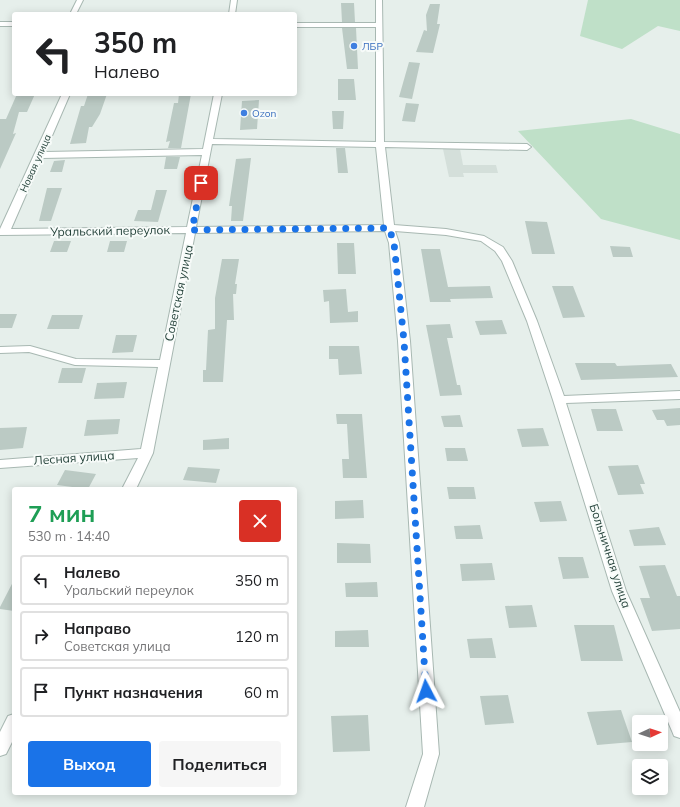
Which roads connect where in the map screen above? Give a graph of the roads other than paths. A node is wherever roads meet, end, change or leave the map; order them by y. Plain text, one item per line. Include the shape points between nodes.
1 (80, 0) edge
2 (234, 0) edge
3 (379, 0) edge
4 (74, 12) edge
5 (232, 12) edge
6 (0, 24) edge
7 (12, 24) edge
8 (297, 25) edge
9 (380, 25) junction
10 (65, 96) edge
11 (218, 96) edge
12 (380, 144) junction
13 (208, 147) junction
14 (527, 147) dead end
15 (39, 154) junction
16 (389, 228) junction
17 (192, 230) junction
18 (2, 232) edge
19 (0, 350) edge
20 (164, 364) junction
21 (680, 395) edge
22 (559, 400) junction
23 (147, 452) junction
24 (0, 464) edge
25 (130, 487) edge
26 (12, 725) edge
27 (680, 731) edge
28 (0, 749) edge
29 (415, 807) edge

1 - 4 street
2 - 5 street
3 - 9 street
6 - 7 street
8 - 9 street
9 - 12 street
10 - 15 street, Новая улица
11 - 13 street, Советская улица
12 - 13 street
12 - 14 street
12 - 16 street
13 - 15 street
13 - 17 street, Советская улица
15 - 18 street, Новая улица
16 - 17 street, Уральский переулок
16 - 22 street, Больничная улица via 446,232 484,239 499,249 516,281
16 - 29 street via 394,243 404,341 431,754
17 - 18 street, Уральский переулок
17 - 20 street, Советская улица
19 - 20 street via 30,349 75,362
20 - 23 street, Советская улица
21 - 22 street
22 - 27 street, Больничная улица via 619,591
23 - 24 street, Лесная улица
23 - 25 street, Советская улица
26 - 28 street

